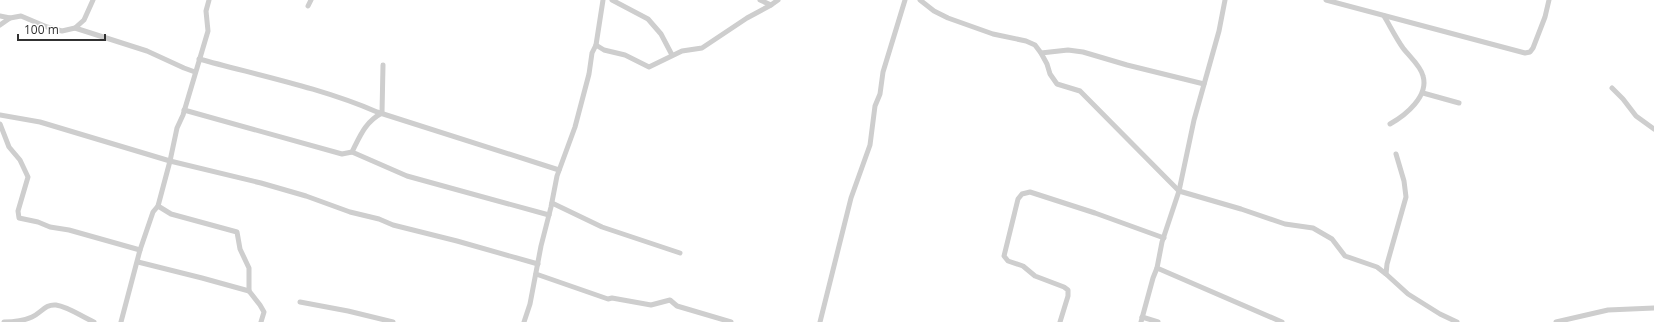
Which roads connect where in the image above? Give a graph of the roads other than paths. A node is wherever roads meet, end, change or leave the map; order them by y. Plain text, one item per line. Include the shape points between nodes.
1 (93, 0) edge
2 (209, 0) edge
3 (311, 0) edge
4 (603, 0) edge
5 (612, 0) edge
6 (760, 0) edge
7 (778, 0) edge
8 (905, 0) edge
9 (920, 0) edge
10 (1225, 0) edge
11 (1326, 0) edge
12 (1550, 0) edge
13 (771, 5) junction
14 (308, 6) dead end
15 (0, 16) edge
16 (1384, 16) junction
17 (10, 18) junction
18 (0, 25) edge
19 (75, 28) junction
20 (596, 45) junction
21 (1041, 53) junction
22 (672, 55) junction
23 (199, 59) junction
24 (383, 65) dead end
25 (195, 72) junction
26 (1204, 84) junction
27 (1612, 88) dead end
28 (1423, 93) junction
29 (1459, 103) dead end
30 (184, 110) junction
31 (382, 113) junction
32 (0, 115) edge
33 (0, 124) edge
34 (1390, 124) dead end
35 (1654, 129) edge
36 (352, 152) junction
37 (1396, 154) dead end
38 (170, 161) junction
39 (559, 170) junction
40 (1179, 191) junction
41 (552, 203) junction
42 (158, 206) junction
43 (549, 215) junction
44 (1164, 238) junction
45 (140, 250) junction
46 (680, 252) dead end
47 (138, 262) junction
48 (538, 264) junction
49 (1157, 268) junction
50 (536, 274) junction
51 (1386, 274) junction
52 (249, 292) junction
53 (300, 302) dead end
54 (1654, 308) edge
55 (1141, 319) edge
56 (4, 322) edge
57 (94, 322) edge
58 (121, 322) edge
59 (261, 322) edge
60 (393, 322) edge
61 (524, 322) edge
62 (731, 322) edge
63 (820, 322) edge
64 (1060, 322) edge
65 (1158, 322) edge
66 (1282, 322) edge
67 (1457, 322) edge
68 (1556, 322) edge

1 - 19 street via 84,20
2 - 23 street via 206,11 208,30
3 - 14 street
4 - 20 street
5 - 22 street via 648,19 661,34
6 - 13 street
7 - 13 street
8 - 63 street via 883,72 870,145 851,198
9 - 21 street via 934,11 956,21 993,34 1030,42
10 - 26 street
11 - 16 street
12 - 16 street via 1532,48 1530,52 1525,53
13 - 22 street via 702,48 686,49
15 - 17 street
16 - 28 street via 1423,75
17 - 18 street
17 - 19 street via 21,16 62,32
19 - 25 street via 148,51
20 - 22 street via 604,50 625,55 648,67
20 - 39 street via 592,52 575,128
21 - 26 street via 1068,50 1083,52
21 - 40 street via 1057,84 1080,91
23 - 25 street
23 - 31 street via 328,94
24 - 31 street
25 - 30 street
26 - 40 street
27 - 35 street via 1636,116
28 - 29 street
28 - 34 street via 1400,119
30 - 36 street via 342,154
30 - 38 street
31 - 36 street via 372,118
31 - 39 street
32 - 38 street via 40,122
33 - 45 street via 9,147 20,160 28,177 18,211 19,218
36 - 43 street via 407,176
37 - 51 street via 1406,197
38 - 42 street
38 - 48 street via 261,183 393,225
39 - 41 street
40 - 44 street
40 - 51 street via 1285,224 1313,228 1332,239 1345,256 1377,267
41 - 43 street
41 - 46 street via 602,227
42 - 45 street via 153,212
42 - 52 street via 171,214 238,232 240,249 249,268
43 - 48 street
44 - 49 street
44 - 64 street via 1050,198 1030,192 1022,194 1018,199 1004,256 1008,261 1023,266 1035,276 1068,290
45 - 47 street
47 - 52 street
47 - 58 street
48 - 50 street
49 - 55 street
49 - 66 street
50 - 61 street
50 - 62 street via 608,299 651,304 670,300 677,306
51 - 67 street via 1408,294
52 - 59 street via 264,312
53 - 60 street
54 - 68 street via 1608,310
55 - 65 street
56 - 57 street via 32,317 47,306 56,305

